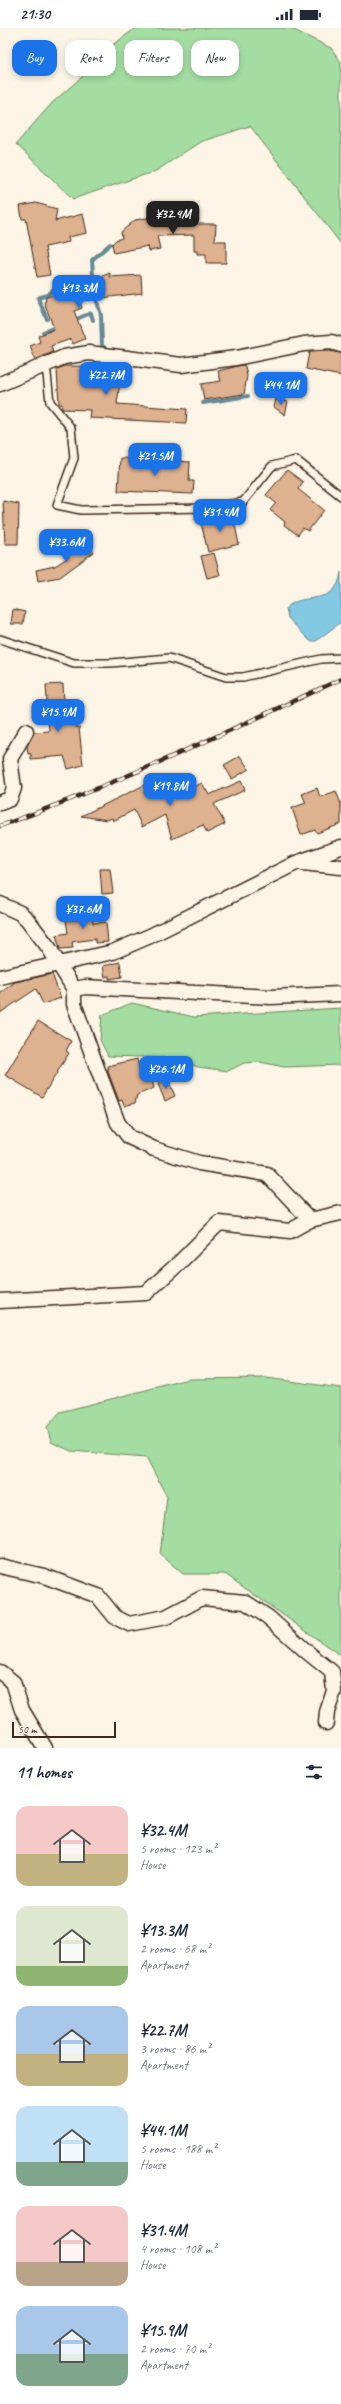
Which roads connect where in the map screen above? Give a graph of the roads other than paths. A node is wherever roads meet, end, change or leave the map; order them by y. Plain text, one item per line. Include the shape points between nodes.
1 (341, 345) edge
2 (46, 365) junction
3 (0, 384) edge
4 (341, 496) edge
5 (0, 639) edge
6 (341, 658) edge
7 (26, 731) dead end
8 (0, 803) edge
9 (341, 847) edge
10 (296, 863) junction
11 (341, 867) edge
12 (0, 904) edge
13 (58, 964) junction
14 (0, 977) edge
15 (74, 989) junction
16 (341, 994) edge
17 (341, 1213) edge
18 (310, 1220) junction
19 (0, 1301) edge
20 (0, 1566) edge
21 (0, 1672) edge
22 (326, 1723) dead end
23 (45, 1748) edge

1 - 2 street via 331,342 304,344 236,358 181,364 89,353 64,357
2 - 3 street
2 - 4 lane via 50,402 71,428 74,458 57,505 81,510 210,508 242,502 272,466 296,460
5 - 6 lane via 74,663 169,658 226,677 244,677 321,659
7 - 8 street via 10,758 14,788 10,799
9 - 10 street
10 - 11 street
10 - 13 street via 113,952
12 - 13 street via 27,919
13 - 14 street
13 - 15 street
15 - 16 street via 85,987 271,998
15 - 18 street via 74,1004 96,1065 118,1122 129,1137 154,1149 199,1163 267,1174
17 - 18 street
18 - 19 street via 290,1231 219,1223 146,1293
20 - 22 street via 44,1576 98,1596 115,1617 129,1624 166,1617 202,1598 245,1602 268,1617 332,1672 334,1691
21 - 23 street via 13,1682 22,1710

